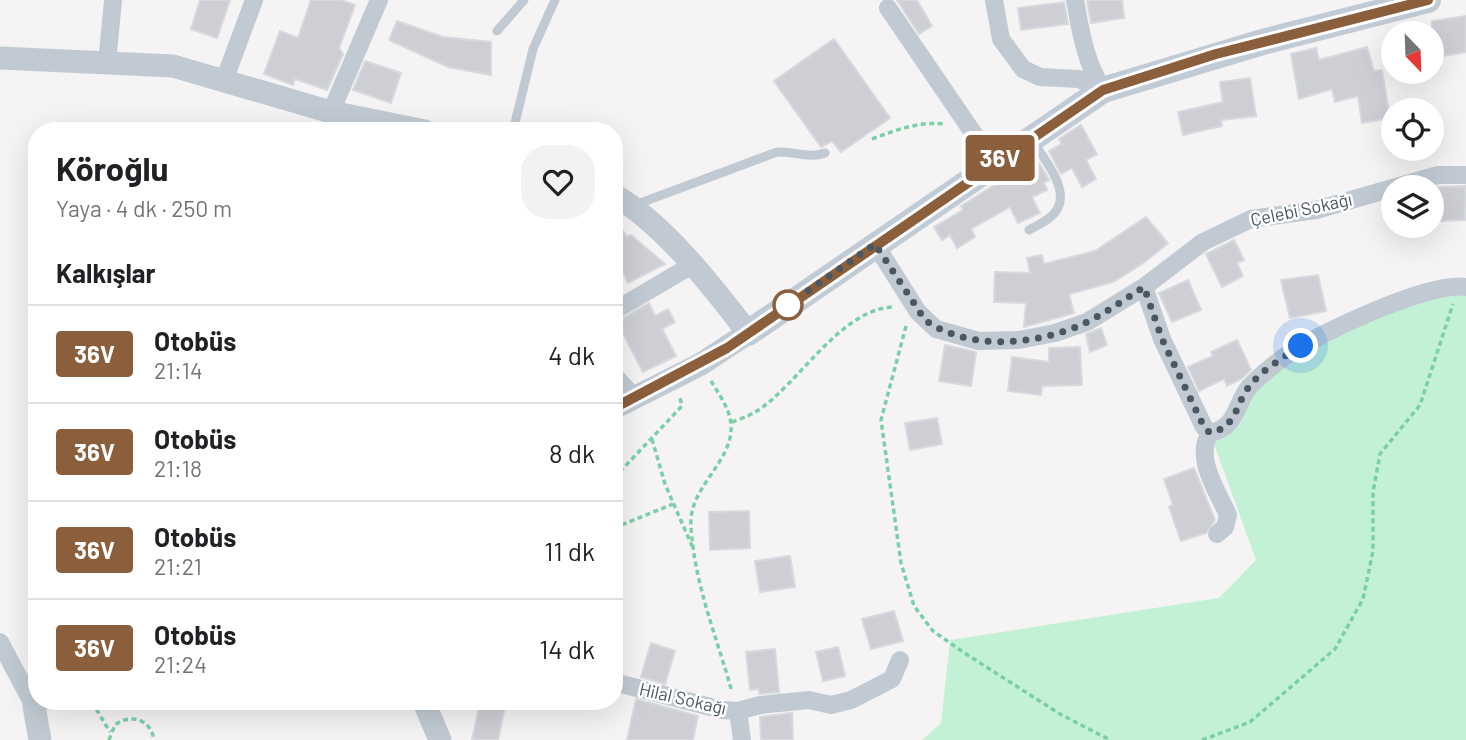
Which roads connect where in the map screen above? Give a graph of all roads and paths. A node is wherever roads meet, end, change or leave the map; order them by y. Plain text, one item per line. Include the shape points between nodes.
1 (113, 0) edge
2 (254, 0) edge
3 (379, 0) edge
4 (524, 0) edge
5 (555, 0) edge
6 (994, 0) edge
7 (1075, 0) edge
8 (1428, 0) edge
9 (888, 8) dead end
10 (497, 31) dead end
11 (0, 58) edge
12 (107, 63) junction
13 (224, 81) junction
14 (1103, 90) junction
15 (332, 122) edge
16 (515, 122) edge
17 (1030, 137) junction
18 (872, 139) dead end
19 (987, 152) junction
20 (825, 153) dead end
21 (1466, 175) edge
22 (624, 200) edge
23 (1029, 230) dead end
24 (875, 244) junction
25 (692, 265) junction
26 (1462, 286) edge
27 (1144, 287) junction
28 (623, 306) edge
29 (918, 312) junction
30 (748, 334) junction
31 (701, 364) junction
32 (670, 380) junction
33 (624, 403) edge
34 (732, 422) junction
35 (1210, 433) junction
36 (652, 438) junction
37 (623, 469) edge
38 (673, 504) junction
39 (623, 526) edge
40 (1217, 534) dead end
41 (693, 548) junction
42 (0, 642) edge
43 (900, 660) dead end
44 (623, 684) edge
45 (28, 690) edge
46 (37, 710) edge
47 (97, 710) edge
48 (427, 710) edge
49 (738, 711) junction
50 (110, 732) junction
51 (40, 740) edge
52 (109, 740) edge
53 (154, 740) edge
54 (440, 740) edge
55 (742, 740) edge
56 (1111, 740) edge
57 (1202, 740) edge

1 - 12 street
2 - 13 street
3 - 15 street
4 - 10 lane
5 - 16 lane via 533,49
6 - 14 street via 1001,39 1023,69 1040,77 1079,79
7 - 14 street via 1083,49
8 - 14 main road via 1228,51
9 - 19 street
11 - 12 street
12 - 13 street via 173,66
13 - 15 street
14 - 17 main road
17 - 19 main road
17 - 23 lane via 1048,164 1060,200 1057,211
18 - 19 path via 931,122 955,125
19 - 24 main road
20 - 22 lane via 777,152
21 - 27 street, Çelebi Sokağı via 1438,175 1316,210 1251,219 1203,242
22 - 25 street
24 - 29 street, Çelebi Sokağı
24 - 30 main road
25 - 28 street
25 - 30 street
26 - 35 street via 1442,286 1380,310 1288,354 1247,388 1240,408 1225,426
26 - 57 path via 1420,405 1380,454 1373,492 1373,551 1363,598 1335,649 1250,722
27 - 29 street, Çelebi Sokağı via 1087,322 1055,333 1000,342 979,341 936,328
27 - 35 street via 1175,366
29 - 34 path via 891,306 862,316 823,346 757,411
29 - 56 path via 905,328 881,420 901,563 915,607 933,631 963,652 1060,714
30 - 31 street
31 - 32 street
31 - 34 path
32 - 33 street
32 - 36 path via 682,406
34 - 41 path via 730,442 695,500 690,523
35 - 40 street via 1206,460 1228,516
36 - 37 path
36 - 38 path
38 - 39 path
38 - 41 path
41 - 49 path
42 - 45 street
43 - 49 street, Hilal Sokağı via 892,679 850,700 831,705 809,700 785,702
44 - 49 street, Hilal Sokağı
46 - 51 street
47 - 50 path
48 - 54 street
49 - 55 street
50 - 52 path
50 - 53 path via 121,720 136,719 149,727

